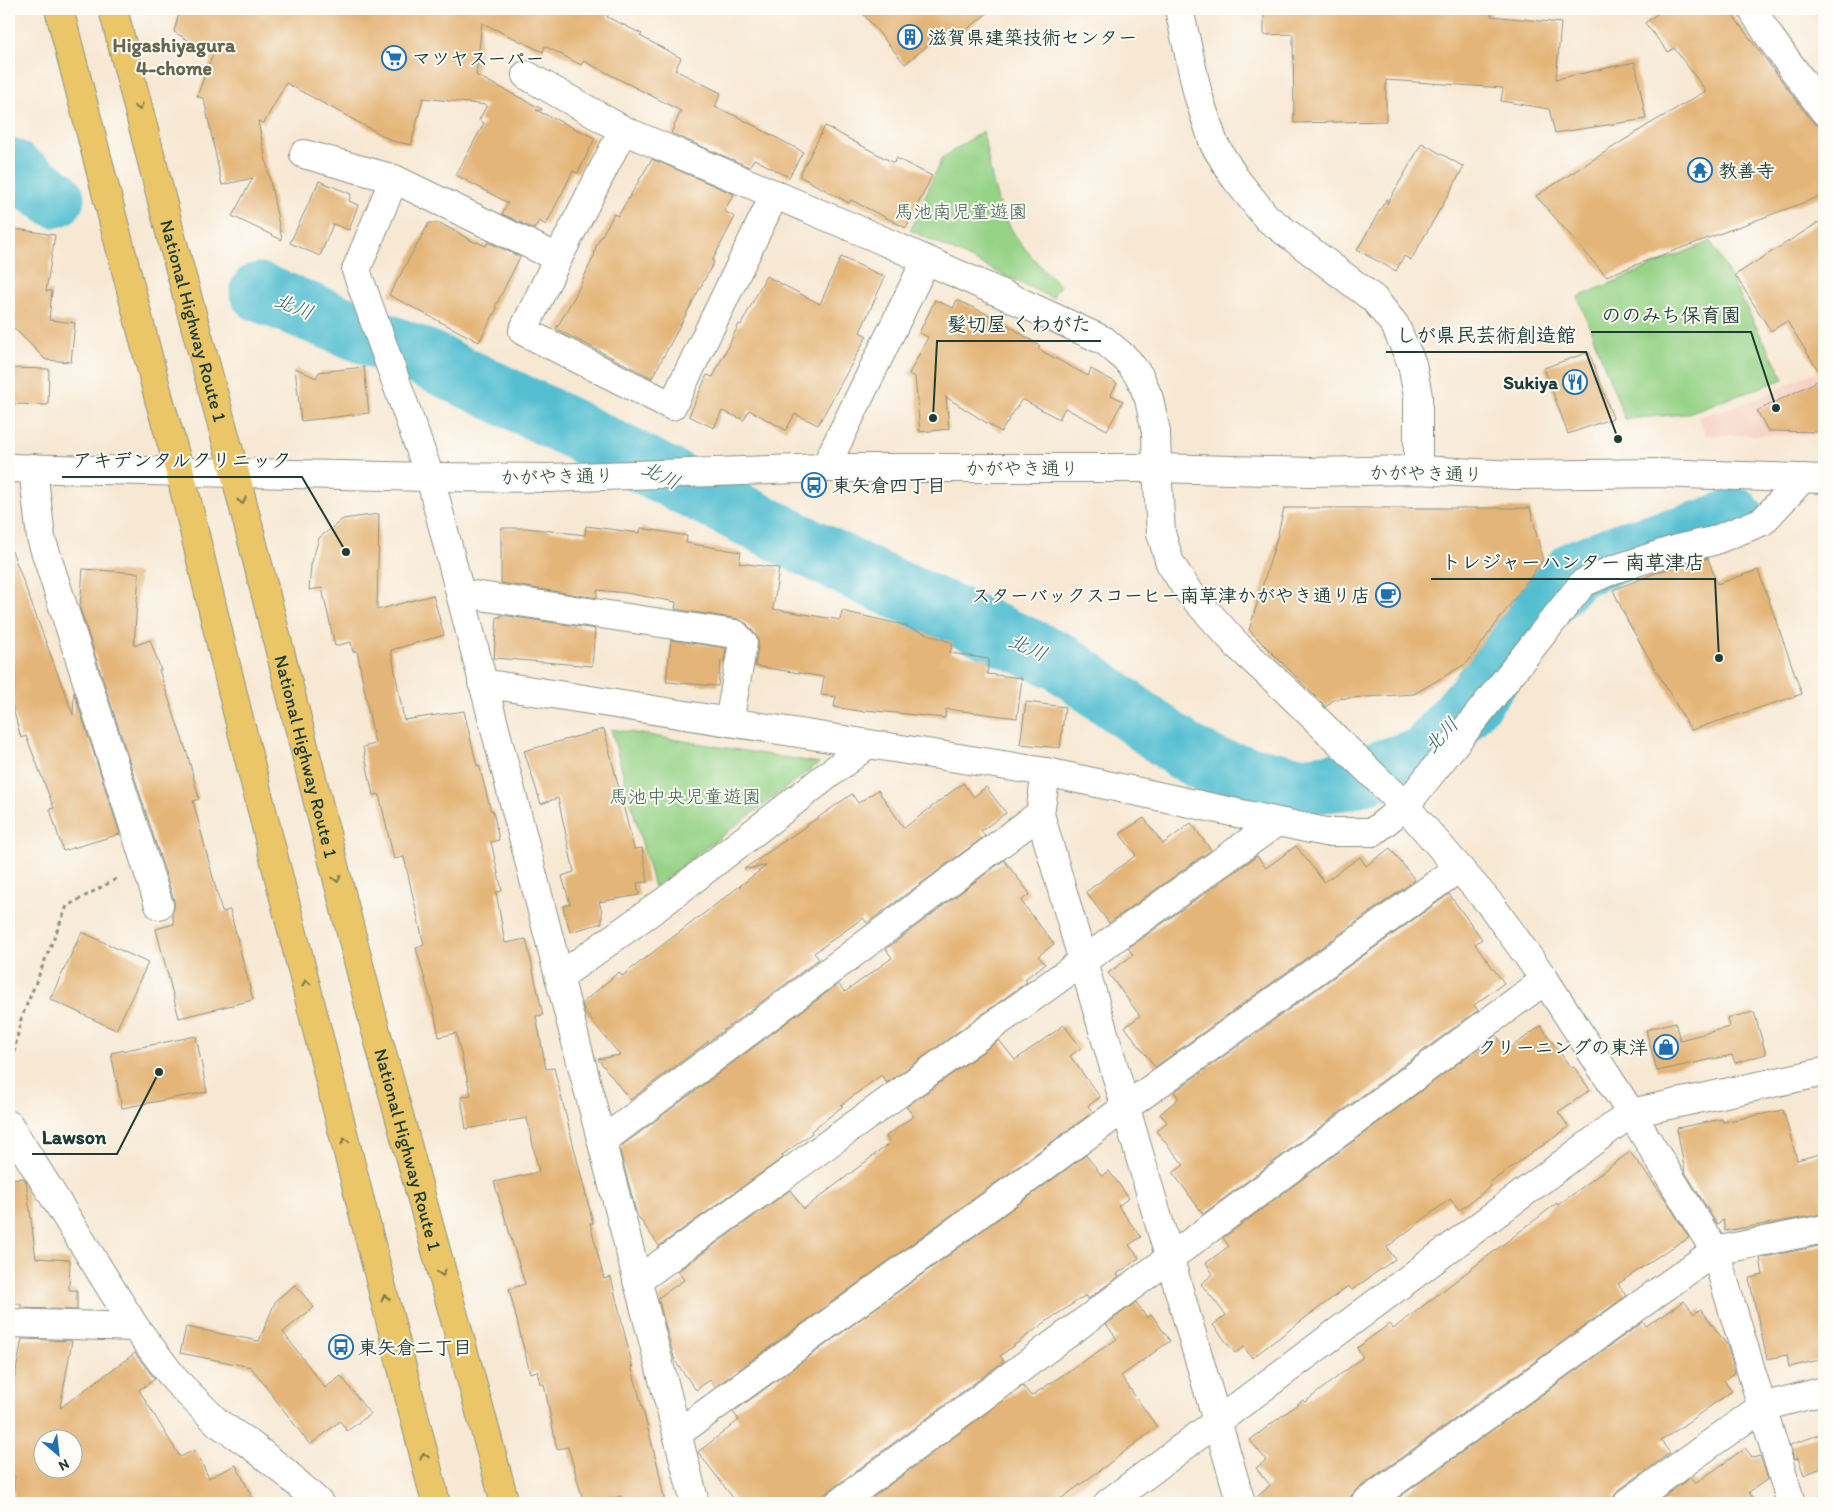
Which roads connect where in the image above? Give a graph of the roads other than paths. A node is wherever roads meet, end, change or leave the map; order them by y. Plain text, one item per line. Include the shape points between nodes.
1 (59, 9) edge
2 (114, 9) edge
3 (1179, 9) edge
4 (1752, 9) edge
5 (526, 75) dead end
6 (1824, 111) edge
7 (623, 130) junction
8 (304, 154) dead end
9 (394, 179) junction
10 (776, 194) junction
11 (558, 258) junction
12 (926, 260) junction
13 (21, 468) edge
14 (825, 468) junction
15 (1157, 468) junction
16 (1418, 470) junction
17 (180, 472) junction
18 (235, 473) junction
19 (430, 477) junction
20 (1814, 478) edge
21 (460, 593) junction
22 (482, 683) junction
23 (729, 722) junction
24 (868, 744) junction
25 (1046, 772) junction
26 (1398, 800) junction
27 (1040, 814) junction
28 (1277, 822) junction
29 (1459, 868) junction
30 (158, 905) dead end
31 (1084, 962) junction
32 (559, 977) junction
33 (1545, 980) junction
34 (1824, 1072) edge
35 (1126, 1107) junction
36 (1631, 1113) junction
37 (9, 1125) edge
38 (602, 1141) junction
39 (1824, 1229) edge
40 (1715, 1250) junction
41 (1170, 1258) junction
42 (637, 1281) junction
43 (9, 1323) edge
44 (135, 1327) junction
45 (1824, 1391) edge
46 (1762, 1407) junction
47 (1217, 1421) junction
48 (677, 1434) junction
49 (319, 1503) edge
50 (436, 1503) edge
51 (506, 1503) edge
52 (695, 1503) edge
53 (839, 1503) edge
54 (1108, 1503) edge
55 (1242, 1503) edge
56 (1366, 1503) edge
57 (1628, 1503) edge
58 (1791, 1503) edge

1 - 17 highway
2 -> 18 highway, National Highway Route 1
3 - 16 street via 1214,144 1235,178 1267,218 1374,299 1395,325 1412,364 1418,396
4 - 6 street
5 - 7 street
7 - 10 street
7 - 11 street
8 - 9 street
9 - 11 street
9 - 19 street via 356,270
10 - 11 street via 672,406 523,331
10 - 12 street
12 - 14 street
12 - 15 street via 1105,341 1127,360 1140,377 1149,399 1156,432
13 - 17 street, かがやき通り
13 - 30 street
14 - 15 street, かがやき通り
14 - 19 street, かがやき通り via 549,478
15 - 16 street, かがやき通り via 1310,472
15 - 26 street via 1162,533 1170,563 1188,592 1238,646
16 - 20 street, かがやき通り via 1514,475 1658,473
17 - 18 street, かがやき通り
50 -> 17 highway
18 - 19 street, かがやき通り
18 -> 51 highway, National Highway Route 1 via 374,1024
19 - 21 street
20 - 26 street via 1763,521 1713,541 1612,570 1583,583
21 - 22 street
21 - 23 street via 735,634 743,643
22 - 23 street
22 - 32 street
23 - 24 street
24 - 25 street
24 - 32 street via 664,902
25 - 27 street
25 - 28 street
26 - 28 street via 1373,832 1325,832
26 - 29 street
27 - 31 street
27 - 38 street
28 - 31 street
29 - 33 street via 1491,905
29 - 35 street
31 - 35 street
31 - 42 street
32 - 38 street
33 - 36 street
33 - 41 street
34 - 36 street
35 - 41 street
35 - 48 street
36 - 40 street
36 - 47 street
37 - 44 street
38 - 42 street
39 - 40 street
40 - 46 street
40 - 56 street
41 - 47 street
41 - 53 street
42 - 48 street
43 - 44 street
44 - 49 street via 176,1381 218,1423 251,1445
45 - 46 street
46 - 57 street
46 - 58 street
47 - 54 street
47 - 55 street
48 - 52 street

